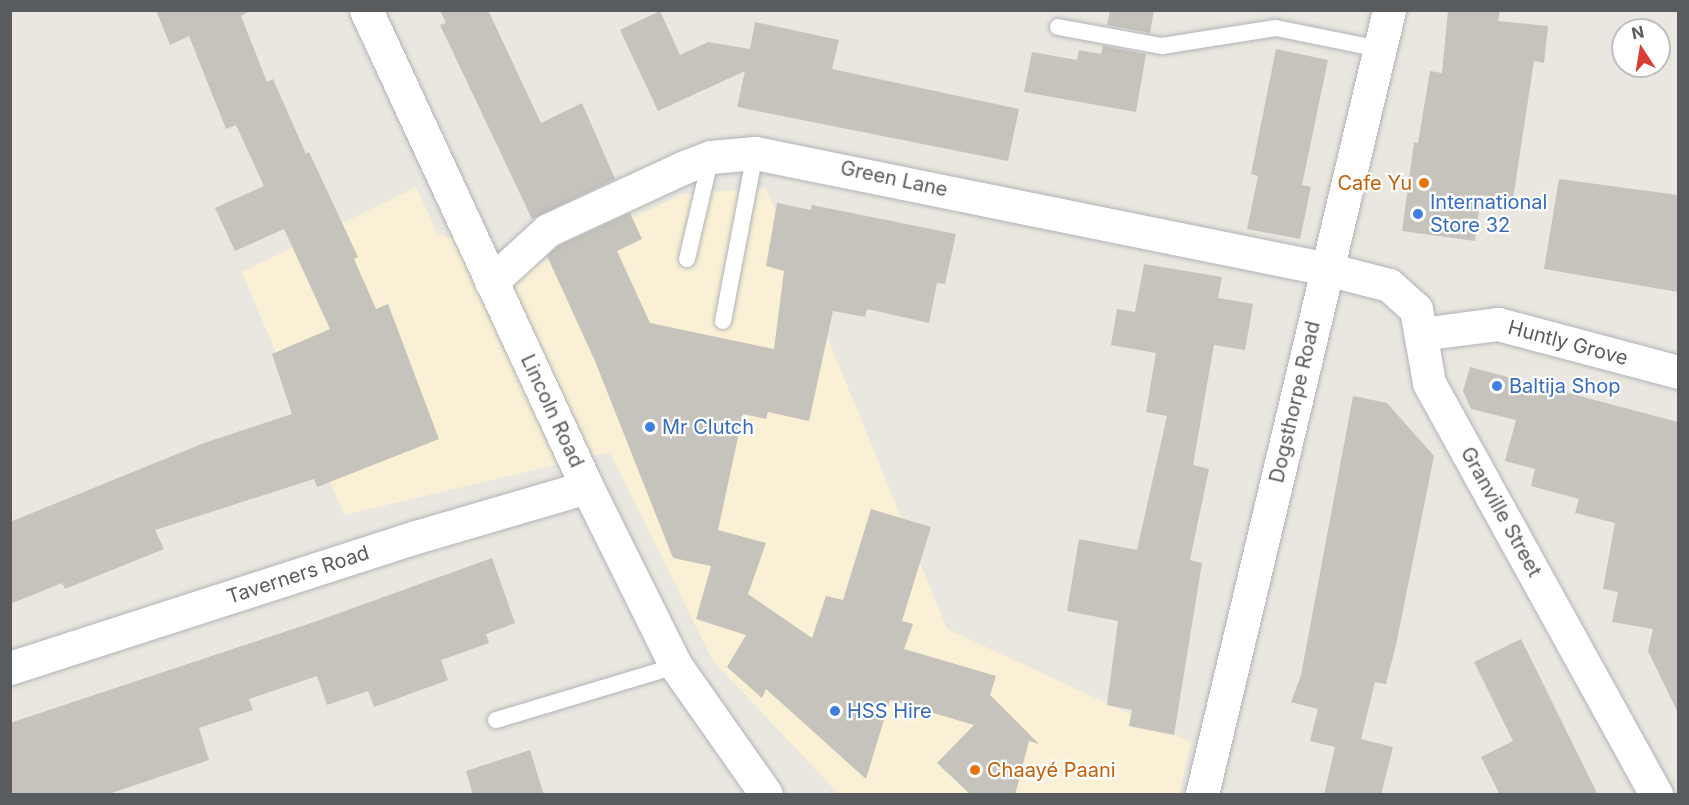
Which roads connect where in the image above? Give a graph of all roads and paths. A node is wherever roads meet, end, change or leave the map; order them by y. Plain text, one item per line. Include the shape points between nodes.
1 (366, 10) edge
2 (1389, 10) edge
3 (1058, 27) dead end
4 (1379, 49) junction
5 (754, 153) junction
6 (711, 157) junction
7 (687, 259) dead end
8 (1327, 269) junction
9 (491, 282) junction
10 (723, 321) dead end
11 (1421, 334) junction
12 (1678, 372) edge
13 (587, 487) junction
14 (676, 666) junction
15 (10, 668) edge
16 (496, 720) dead end
17 (766, 795) edge
18 (1202, 795) edge
19 (1656, 795) edge

1 - 9 street, Lincoln Road
2 - 4 street, Dogsthorpe Road
3 - 4 lane via 1162,46 1276,28
4 - 8 street, Dogsthorpe Road
5 - 6 street, Green Lane
5 - 8 street, Green Lane
5 - 10 lane
6 - 7 lane
6 - 9 street, Green Lane via 548,230
8 - 11 street, Granville Street via 1389,285 1416,309
8 - 18 street, Dogsthorpe Road
9 - 13 street, Lincoln Road
11 - 12 street, Huntly Grove via 1498,324
11 - 19 street, Granville Street via 1429,383
13 - 14 street, Lincoln Road
13 - 15 street, Taverners Road via 416,537
14 - 16 lane
14 - 17 street, Lincoln Road

